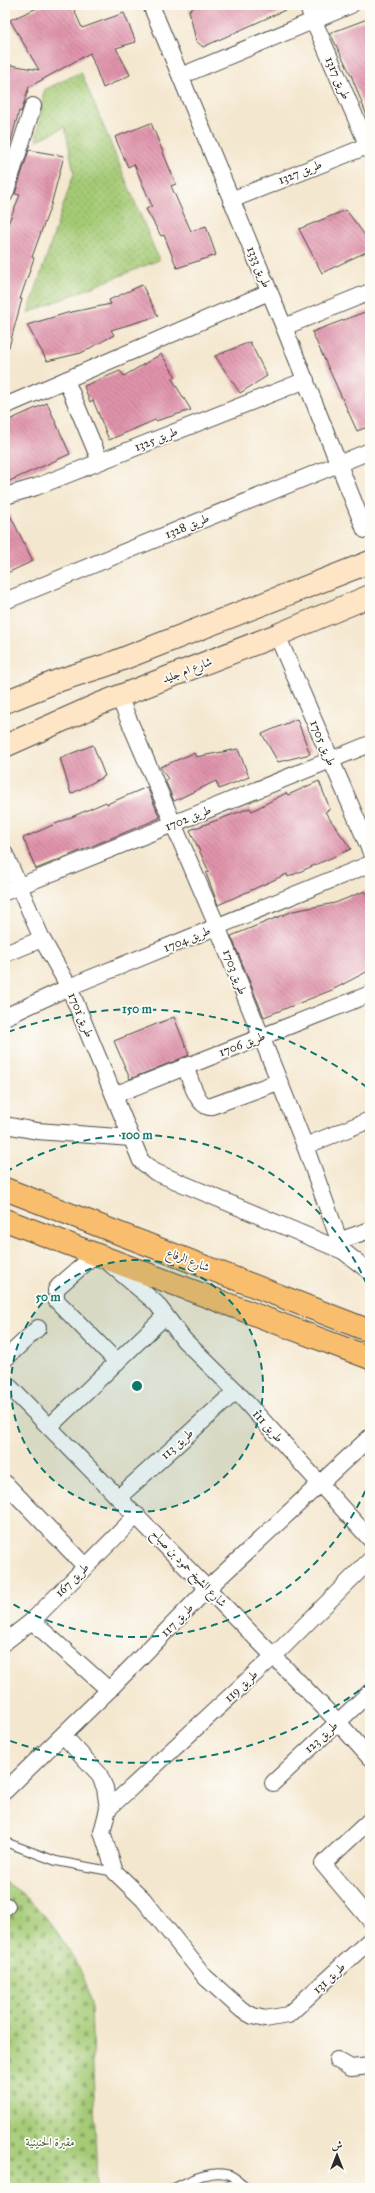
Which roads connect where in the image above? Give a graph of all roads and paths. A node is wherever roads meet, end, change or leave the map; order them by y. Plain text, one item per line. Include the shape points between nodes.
1 (151, 5) edge
2 (306, 5) edge
3 (351, 5) edge
4 (314, 22) junction
5 (181, 76) junction
6 (33, 106) dead end
7 (369, 147) edge
8 (5, 194) edge
9 (230, 200) junction
10 (269, 292) junction
11 (370, 292) edge
12 (284, 328) junction
13 (66, 380) junction
14 (306, 380) junction
15 (5, 406) edge
16 (370, 451) edge
17 (100, 461) junction
18 (339, 463) junction
19 (5, 496) edge
20 (365, 530) dead end
21 (370, 562) edge
22 (370, 596) edge
23 (5, 601) edge
24 (277, 635) junction
25 (118, 696) junction
26 (5, 702) edge
27 (370, 744) edge
28 (5, 746) edge
29 (330, 760) junction
30 (173, 824) junction
31 (370, 850) edge
32 (5, 854) edge
33 (370, 864) edge
34 (20, 886) junction
35 (5, 892) edge
36 (217, 926) junction
37 (42, 938) junction
38 (5, 954) edge
39 (69, 987) junction
40 (370, 994) edge
41 (5, 1017) edge
42 (260, 1037) junction
43 (185, 1066) junction
44 (278, 1082) junction
45 (114, 1094) junction
46 (370, 1120) edge
47 (5, 1126) edge
48 (131, 1138) junction
49 (305, 1146) junction
50 (5, 1189) edge
51 (7, 1221) edge
52 (370, 1230) edge
53 (341, 1246) junction
54 (99, 1256) junction
55 (370, 1272) edge
56 (166, 1316) junction
57 (38, 1328) dead end
58 (370, 1331) edge
59 (370, 1358) edge
60 (5, 1359) edge
61 (117, 1362) junction
62 (5, 1382) edge
63 (236, 1391) junction
64 (49, 1427) junction
65 (370, 1437) edge
66 (5, 1483) edge
67 (321, 1484) junction
68 (119, 1497) junction
69 (137, 1515) junction
70 (370, 1539) edge
71 (370, 1560) edge
72 (85, 1566) junction
73 (208, 1588) junction
74 (32, 1621) junction
75 (5, 1642) edge
76 (274, 1656) junction
77 (109, 1690) junction
78 (370, 1692) edge
79 (338, 1722) junction
80 (62, 1735) junction
81 (370, 1758) edge
82 (273, 1783) dead end
83 (5, 1791) edge
84 (108, 1809) junction
85 (370, 1820) edge
86 (5, 1842) edge
87 (115, 1872) junction
88 (370, 1920) edge
89 (370, 1940) edge
90 (338, 2060) dead end
91 (370, 2066) edge
92 (247, 2187) edge
93 (174, 2188) edge
94 (222, 2188) edge

1 - 5 street, طريق 1333
2 - 4 street, طريق 1317
3 - 4 street
4 - 5 street
4 - 7 street, طريق 1317
5 - 9 street, طريق 1333
6 - 8 street
7 - 9 street, طريق 1327
9 - 10 street, طريق 1333
10 - 12 street, طريق 1333
10 - 13 street
11 - 12 street
12 - 14 street, طريق 1333
13 - 15 street
13 - 17 street
14 - 17 street, طريق 1325
14 - 18 street, طريق 1333
16 - 18 street, طريق 1328
17 - 19 street, طريق 1325
18 - 20 street, طريق 1333
18 - 23 street, طريق 1328
21 - 26 street
22 - 24 street, شارع ام جليد
24 - 25 street, شارع ام جليد
24 - 29 street, طريق 1705
25 - 28 street, شارع ام جليد
25 - 30 street, طريق 1703
27 - 29 street, طريق 1702
29 - 30 street, طريق 1702
29 - 31 street, طريق 1705
30 - 34 street, طريق 1702
30 - 36 street, طريق 1703
32 - 34 street, طريق 1701
33 - 36 street, طريق 1704
34 - 35 street, طريق 1702
34 - 37 street, طريق 1701
36 - 39 street, طريق 1704
36 - 42 street, طريق 1703
37 - 38 street
37 - 39 street, طريق 1701
39 - 41 street, طريق 1704
39 - 45 street, طريق 1701
40 - 42 street, طريق 1706
42 - 43 street, طريق 1706
42 - 44 street, طريق 1703
43 - 44 street via 200,1100 209,1107
43 - 45 street, طريق 1706
44 - 49 street, طريق 1703
45 - 48 street, طريق 1701
46 - 49 street
47 - 48 street
48 - 53 street, طريق 1701 via 141,1161 155,1172
49 - 53 street, طريق 1703
50 - 58 main road, شارع الرفاع
51 - 54 main road
52 - 53 street
53 - 55 street, طريق 1701
54 - 56 street, طريق 111 via 156,1303
54 - 59 main road
54 - 61 street via 58,1286 56,1300
56 - 61 street
56 - 63 street, طريق 111 via 184,1340
57 - 60 street
61 - 64 street
62 - 64 street, شارع الشيخ حمود بن صباح
63 - 67 street, طريق 111
63 - 68 street, طريق 113
64 - 68 street, شارع الشيخ حمود بن صباح
65 - 67 street, طريق 117
66 - 72 street
67 - 70 street, طريق 111
67 - 73 street, طريق 117
68 - 69 street, شارع الشيخ حمود بن صباح
69 - 72 street, طريق 167
69 - 73 street, شارع الشيخ حمود بن صباح
71 - 76 street, طريق 119
72 - 74 street, طريق 167
73 - 76 street, شارع الشيخ حمود بن صباح
73 - 77 street, طريق 117
74 - 75 street, طريق 167
74 - 77 street
76 - 79 street, شارع الشيخ حمود بن صباح
76 - 84 street, طريق 119
77 - 80 street, طريق 117
78 - 79 street, طريق 123
79 - 81 street, شارع الشيخ حمود بن صباح
79 - 82 street, طريق 123
80 - 83 street, طريق 117
80 - 84 street via 99,1774 105,1788
84 - 87 street via 102,1832
85 - 88 street via 323,1864
86 - 87 lane via 56,1861
87 - 89 street, طريق 131 via 143,1899 205,1977 242,2010 253,2016 265,2019 288,2015
90 - 91 street via 350,2068
92 - 93 lane via 230,2175 213,2174 194,2177
92 - 94 lane via 230,2184

